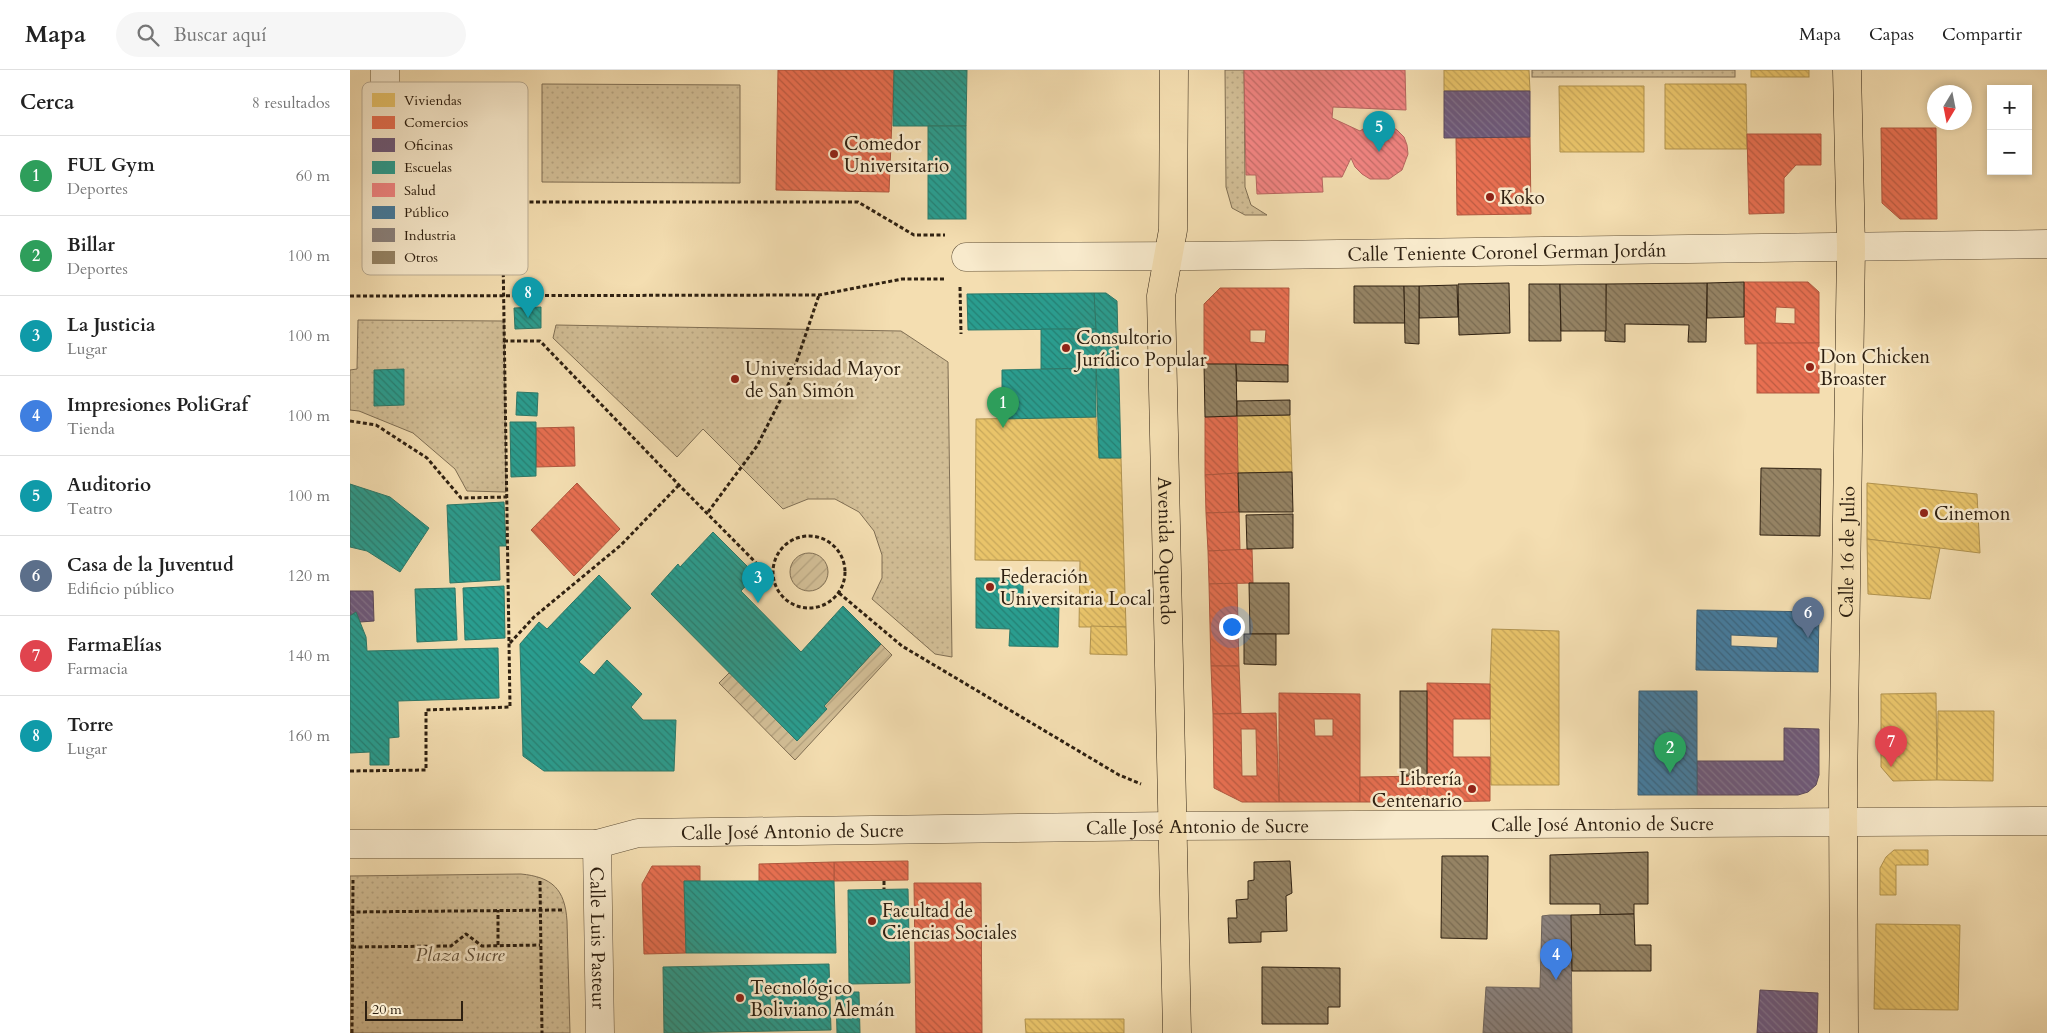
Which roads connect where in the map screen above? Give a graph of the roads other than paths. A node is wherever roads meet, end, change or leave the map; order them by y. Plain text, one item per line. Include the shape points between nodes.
1 (1847, 70) edge
2 (1174, 71) edge
3 (2047, 244) edge
4 (1851, 248) junction
5 (1167, 256) junction
6 (963, 268) road end
7 (2047, 821) edge
8 (1844, 822) junction
9 (1173, 826) junction
10 (350, 844) edge
11 (596, 844) junction
12 (600, 1033) edge
13 (1176, 1033) edge
14 (1844, 1033) edge

1 - 4 main road, Calle 16 de Julio
2 - 5 main road, Avenida Oquendo via 1173,230
3 - 4 street, Calle Teniente Coronel German Jordán
4 - 5 street, Calle Teniente Coronel German Jordán
4 - 8 main road, Calle 16 de Julio
5 - 6 street, Calle Teniente Coronel German Jordán
5 - 9 main road, Avenida Oquendo via 1161,296
7 - 8 street, Calle José Antonio de Sucre
8 - 9 street, Calle José Antonio de Sucre
8 - 14 main road, Calle 16 de Julio
9 - 11 street, Calle José Antonio de Sucre via 638,833
9 - 13 main road, Avenida Oquendo
10 - 11 street, Calle José Antonio de Sucre
11 - 12 street, Calle Luis Pasteur

